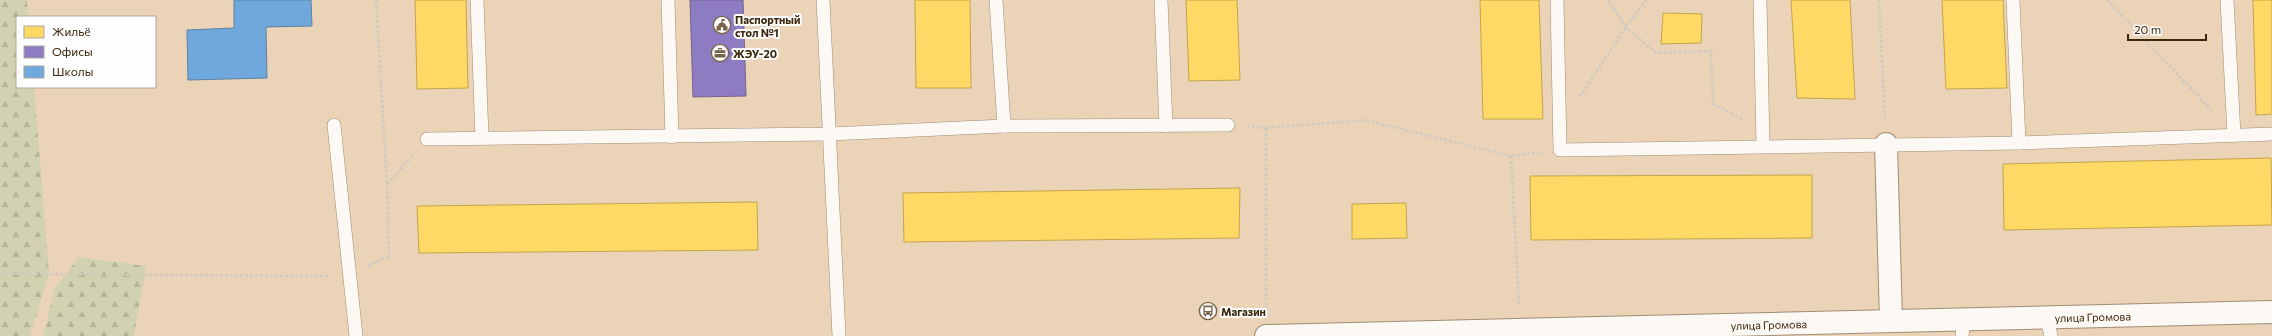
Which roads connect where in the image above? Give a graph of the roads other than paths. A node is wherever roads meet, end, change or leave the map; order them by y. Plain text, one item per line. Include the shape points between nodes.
1 (477, 0) edge
2 (668, 0) edge
3 (823, 0) edge
4 (996, 0) edge
5 (1161, 0) edge
6 (1557, 0) edge
7 (1760, 0) edge
8 (2013, 0) edge
9 (2227, 0) edge
10 (334, 125) dead end
11 (1228, 125) road end
12 (1004, 126) junction
13 (1166, 126) junction
14 (830, 134) junction
15 (2272, 134) edge
16 (2234, 135) junction
17 (672, 137) junction
18 (482, 138) junction
19 (427, 139) road end
20 (2019, 143) junction
21 (1886, 144) junction
22 (1763, 146) junction
23 (2272, 312) edge
24 (1891, 321) junction
25 (2049, 327) edge
26 (1963, 328) edge
27 (1358, 334) edge
28 (356, 336) edge
29 (839, 336) edge
30 (1266, 336) edge

1 - 18 lane
2 - 17 lane
3 - 14 lane
4 - 12 lane
5 - 13 lane
6 - 22 lane via 1560,150
7 - 22 lane
8 - 20 lane
9 - 16 lane
10 - 28 lane
11 - 13 lane
12 - 13 lane
12 - 14 lane
14 - 17 lane
14 - 29 lane
15 - 16 lane
16 - 20 lane
17 - 18 lane
18 - 19 lane
20 - 21 lane
21 - 22 lane
21 - 24 street
23 - 25 street, улица Громова
24 - 26 street, улица Громова
24 - 27 street, улица Громова
25 - 26 street, улица Громова
27 - 30 street, улица Громова

